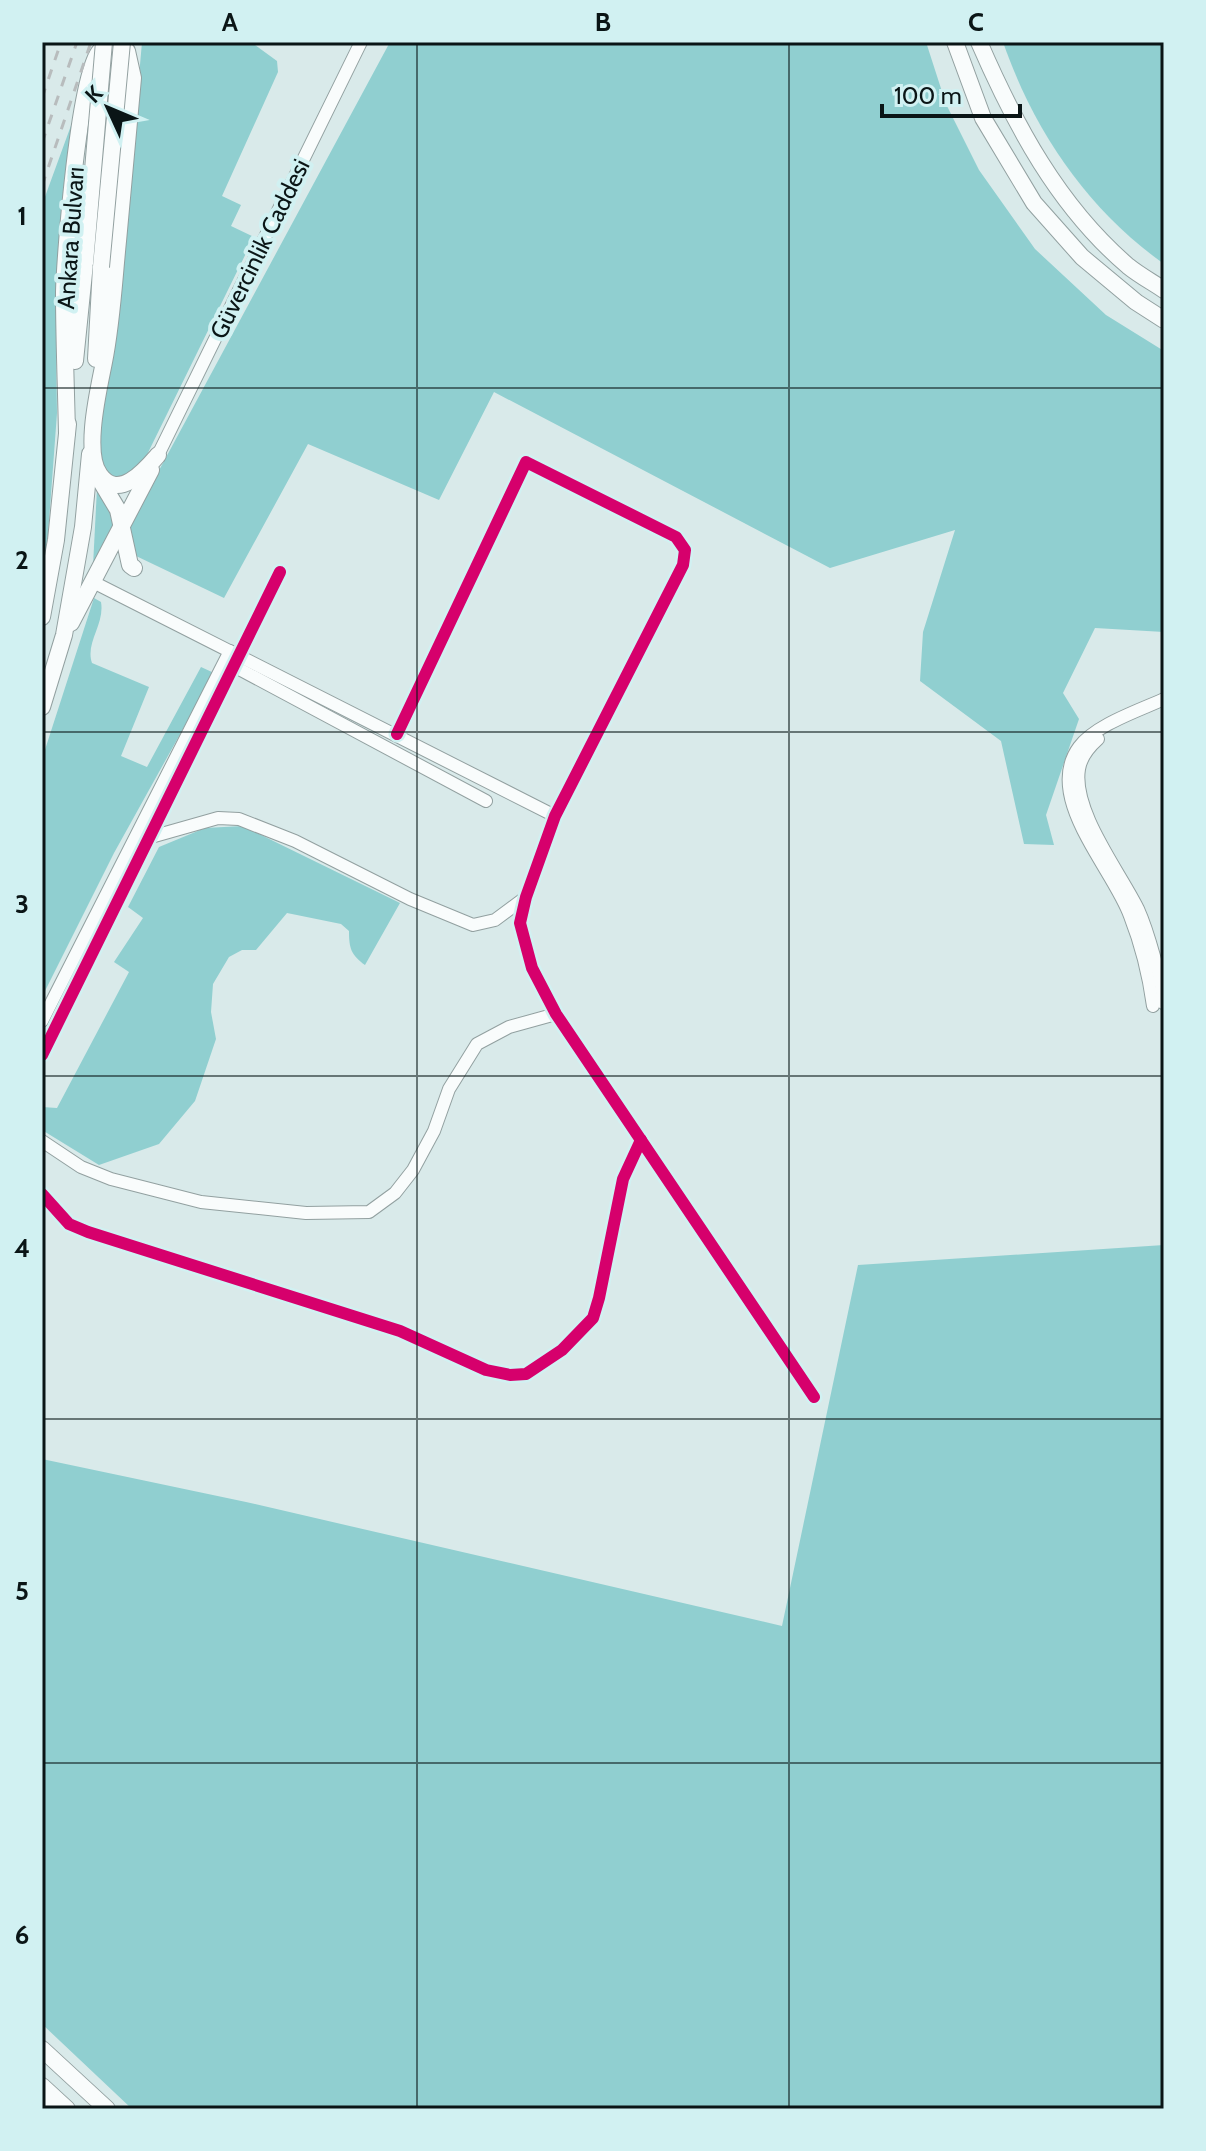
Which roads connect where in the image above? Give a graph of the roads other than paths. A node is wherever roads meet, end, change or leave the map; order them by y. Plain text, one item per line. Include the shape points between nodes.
1 (104, 42) edge
2 (122, 42) edge
3 (361, 42) edge
4 (955, 42) edge
5 (979, 42) edge
6 (93, 265) junction
7 (1164, 290) edge
8 (1164, 320) edge
9 (93, 417) junction
10 (67, 433) junction
11 (158, 455) junction
12 (94, 462) junction
13 (121, 532) junction
14 (134, 568) dead end
15 (280, 572) dead end
16 (93, 582) junction
17 (42, 617) edge
18 (64, 635) junction
19 (232, 659) junction
20 (1164, 699) edge
21 (42, 707) edge
22 (397, 734) junction
23 (486, 801) dead end
24 (555, 816) junction
25 (151, 837) junction
26 (526, 897) junction
27 (1158, 1005) edge
28 (556, 1014) junction
29 (42, 1021) edge
30 (42, 1055) edge
31 (641, 1140) junction
32 (42, 1141) edge
33 (42, 1194) edge
34 (814, 1397) dead end
35 (42, 2049) edge
36 (42, 2086) edge
37 (42, 2103) edge
38 (49, 2109) edge
39 (67, 2109) edge
40 (107, 2109) edge

1 - 6 main road, Ankara Bulvarı, bridge
2 - 6 main road, Ankara Bulvarı, bridge
3 - 11 street, Güvercinlik Caddesi
4 - 8 main road via 983,118 1034,203 1082,257
5 - 7 main road via 1035,157 1074,211 1129,267
6 - 9 main road, Ankara Bulvarı
6 - 10 main road, Ankara Bulvarı
9 - 10 main road, Ankara Bulvarı via 109,334 133,78 127,51 118,45 98,53 81,110 64,290
9 - 12 main road
9 - 18 main road, Ankara Bulvarı via 83,527
10 - 17 main road, Ankara Bulvarı
11 - 12 main road via 127,484 105,480
11 - 13 main road
12 - 13 main road via 118,510
13 - 14 main road
13 - 16 main road
15 - 19 street
16 - 18 main road
16 - 19 street
18 - 21 main road, Ankara Bulvarı
19 - 22 street
19 - 23 street
19 - 25 street
19 - 29 street
20 - 27 street via 1097,730 1079,746 1069,787 1086,836 1130,914
22 - 24 street
22 - 24 street via 526,462 676,537 685,550 683,565
24 - 26 street
25 - 26 street via 218,818 239,819 473,925 495,920
25 - 30 street
26 - 28 street via 520,923 532,968
28 - 31 street
28 - 32 street via 509,1027 477,1044 449,1089 413,1170 395,1193 369,1212 306,1213 201,1202 111,1179
31 - 33 street via 623,1179 593,1318 562,1350 526,1374 486,1370 400,1331 88,1232 69,1224
31 - 34 street
35 - 40 main road
36 - 39 main road
37 - 38 main road

